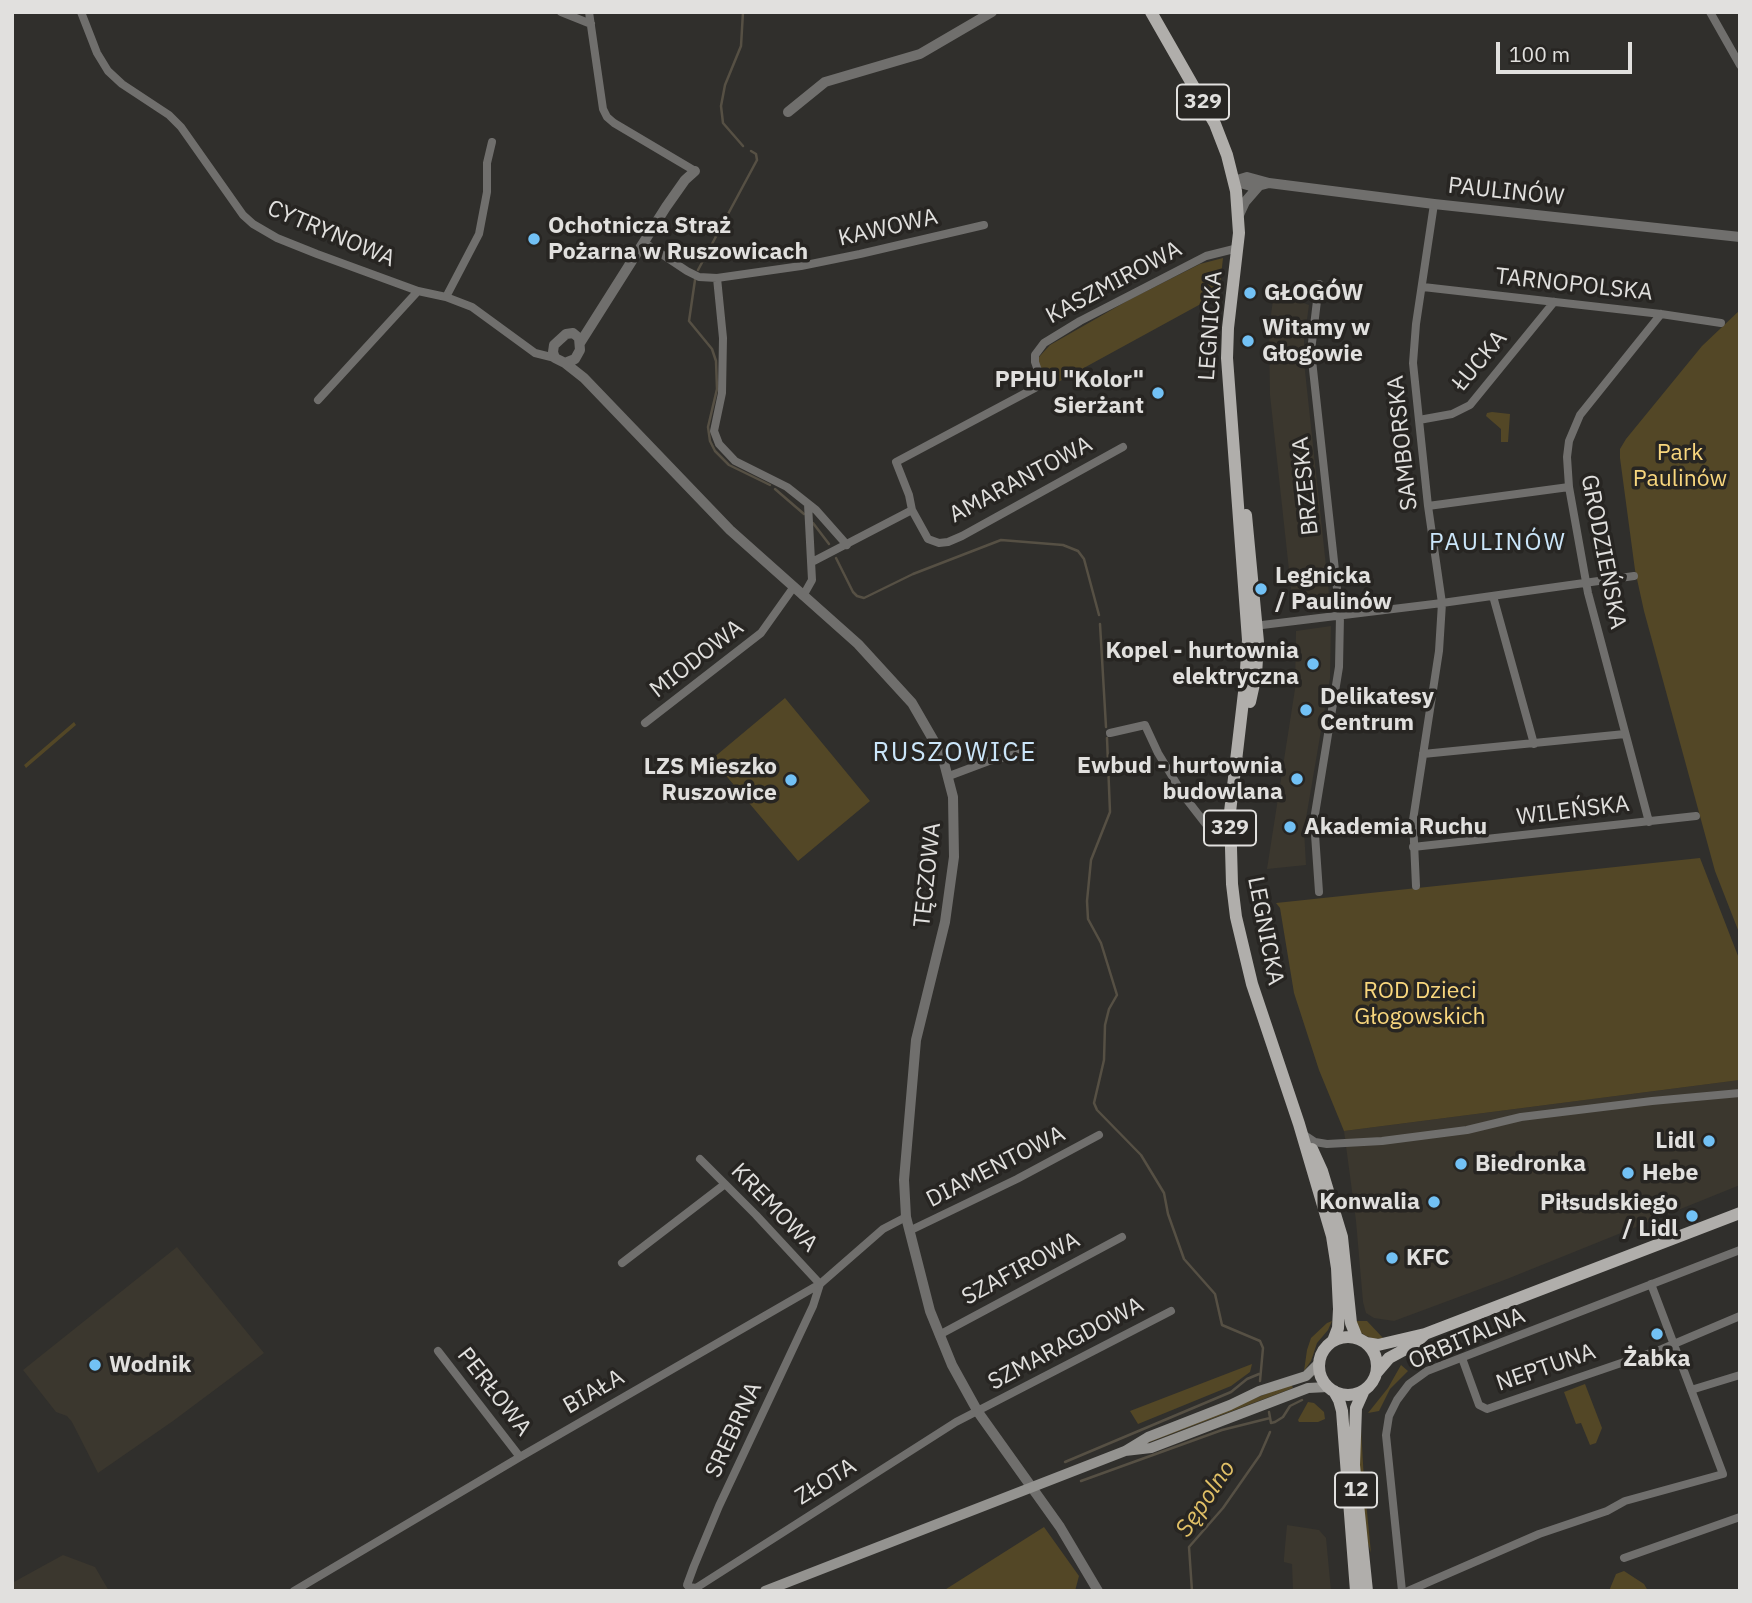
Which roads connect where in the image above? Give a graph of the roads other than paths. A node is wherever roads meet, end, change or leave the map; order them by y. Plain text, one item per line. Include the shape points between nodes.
1 (81, 12) edge
2 (561, 12) edge
3 (589, 12) edge
4 (992, 12) edge
5 (1148, 12) edge
6 (1710, 12) edge
7 (591, 24) junction
8 (1740, 65) edge
9 (788, 112) dead end
10 (492, 142) dead end
11 (695, 172) joint
12 (1234, 181) junction
13 (1263, 185) junction
14 (1434, 204) junction
15 (1238, 216) junction
16 (984, 225) dead end
17 (1740, 237) edge
18 (645, 243) junction
19 (1238, 248) junction
20 (717, 278) junction
21 (1319, 284) dead end
22 (1423, 287) junction
23 (418, 291) junction
24 (446, 298) junction
25 (1554, 302) junction
26 (1661, 314) junction
27 (1721, 323) dead end
28 (578, 338) junction
29 (578, 356) junction
30 (560, 361) junction
31 (584, 378) junction
32 (318, 400) dead end
33 (1419, 420) junction
34 (1123, 447) dead end
35 (1569, 487) junction
36 (808, 504) junction
37 (1429, 506) junction
38 (912, 510) junction
39 (847, 545) junction
40 (812, 562) junction
41 (1634, 576) dead end
42 (1586, 582) junction
43 (793, 588) junction
44 (803, 596) junction
45 (1493, 596) junction
46 (1442, 603) junction
47 (1340, 616) junction
48 (1252, 626) junction
49 (645, 723) dead end
50 (1110, 733) dead end
51 (1625, 734) junction
52 (1534, 744) junction
53 (1032, 750) dead end
54 (1423, 754) junction
55 (949, 776) junction
56 (1696, 816) dead end
57 (1649, 822) junction
58 (1229, 841) junction
59 (1413, 847) junction
60 (1416, 886) dead end
61 (1318, 892) dead end
62 (1740, 1093) edge
63 (1299, 1124) junction
64 (1099, 1135) dead end
65 (1306, 1136) junction
66 (1327, 1144) junction
67 (1316, 1157) junction
68 (700, 1159) dead end
69 (1313, 1174) junction
70 (725, 1184) junction
71 (1740, 1213) edge
72 (906, 1217) junction
73 (909, 1231) junction
74 (1122, 1237) dead end
75 (1740, 1250) edge
76 (622, 1263) dead end
77 (820, 1284) junction
78 (1651, 1284) junction
79 (1171, 1311) dead end
80 (1740, 1316) edge
81 (1425, 1334) junction
82 (939, 1335) junction
83 (1333, 1341) junction
84 (1362, 1341) junction
85 (1673, 1343) junction
86 (438, 1351) dead end
87 (1462, 1358) junction
88 (1319, 1363) junction
89 (1377, 1372) junction
90 (1740, 1375) edge
91 (1331, 1389) junction
92 (1691, 1390) junction
93 (1364, 1391) junction
94 (978, 1412) junction
95 (1125, 1451) junction
96 (520, 1457) junction
97 (1032, 1487) junction
98 (1740, 1517) edge
99 (1625, 1558) dead end
100 (696, 1588) joint
101 (294, 1591) edge
102 (765, 1591) edge
103 (1098, 1591) edge
104 (1356, 1591) edge
105 (1367, 1591) edge
106 (1402, 1591) edge
107 (1408, 1591) edge

1 - 23 street, CYTRYNOWA via 108,71 181,127 253,224 294,245
2 - 7 street
3 - 7 street
4 - 9 street via 920,54 825,82
5 - 12 main road, 329 via 1214,124
6 - 8 street
7 - 11 street via 607,117
10 - 24 street via 479,234
11 - 18 street, TĘCZOWA via 685,180
12 - 13 street, PAULINÓW via 1247,177
12 - 15 main road, LEGNICKA / 329
13 - 14 street, PAULINÓW
13 - 15 street
14 - 17 street, PAULINÓW
14 - 22 street, SAMBORSKA
15 - 19 main road, LEGNICKA / 329
16 - 20 street, KAWOWA via 836,259
18 - 20 street via 687,271
18 - 28 street, TĘCZOWA
19 - 38 street, KASZMIROWA via 1206,256 1044,343 1035,355 1041,379 1035,388 896,462
19 - 48 main road, LEGNICKA / 329 via 1226,345
20 - 36 street via 723,338 716,437 730,457 781,483
21 - 47 street, BRZESKA via 1311,351
22 - 25 street, TARNOPOLSKA
22 - 33 street, SAMBORSKA via 1413,355
23 - 24 street, CYTRYNOWA
23 - 32 street
24 - 30 street, CYTRYNOWA via 482,313 535,353
25 - 26 street, TARNOPOLSKA
25 - 33 street, ŁUCKA via 1470,405 1452,414
26 - 27 street, TARNOPOLSKA
26 - 35 street, GRODZIEŃSKA via 1580,415 1569,441
28 - 29 street, TĘCZOWA
28 - 30 street, TĘCZOWA via 566,334 559,339 553,352
29 - 30 street
29 - 31 street, TĘCZOWA
30 - 31 street, TĘCZOWA
31 - 43 street, TĘCZOWA via 730,530
33 - 37 street, SAMBORSKA
34 - 38 street, AMARANTOWA via 948,542 928,539
35 - 37 street
35 - 42 street, GRODZIEŃSKA
36 - 39 street
36 - 40 street
37 - 46 street, SAMBORSKA
38 - 39 street
39 - 40 street
40 - 44 street via 812,580
41 - 42 street
42 - 45 street
42 - 51 street, GRODZIEŃSKA
43 - 44 street, TĘCZOWA
43 - 49 street, MIODOWA via 761,633
44 - 55 street, TĘCZOWA via 858,644 907,696 935,740
45 - 46 street
45 - 52 street
46 - 47 street
46 - 54 street, SAMBORSKA
47 - 48 street
47 - 61 street, BRZESKA via 1339,667 1314,820
48 - 58 main road, LEGNICKA / 329 via 1256,675 1239,740
50 - 58 street via 1145,725 1184,796 1212,832
51 - 52 street
51 - 57 street, GRODZIEŃSKA
52 - 54 street
53 - 55 street
54 - 59 street, SAMBORSKA
55 - 72 street, TĘCZOWA via 954,857 945,922 916,1040 904,1180
56 - 57 street, WILEŃSKA
57 - 59 street, WILEŃSKA
58 - 63 main road, LEGNICKA / 329 via 1243,951
59 - 60 street, SAMBORSKA
62 - 66 street via 1521,1117 1398,1139
63 - 65 main road, LEGNICKA / 329
63 - 69 main road, LEGNICKA / 329
64 - 73 street, DIAMENTOWA
65 - 66 street
65 - 67 main road, LEGNICKA / 329
66 - 67 street
67 - 69 street
67 - 84 main road, LEGNICKA / 329 via 1342,1237 1351,1323
68 - 70 street, KREMOWA
69 - 83 main road, LEGNICKA / 329 via 1336,1256 1339,1318
70 - 76 street
70 - 77 street, KREMOWA
71 - 81 main road, 12
72 - 73 street, TĘCZOWA
72 - 77 street, BIAŁA via 883,1229
73 - 82 street, TĘCZOWA
74 - 82 street, SZAFIROWA
75 - 78 street, ORBITALNA
77 - 96 street, BIAŁA
77 - 100 street, SREBRNA via 694,1566 687,1585
78 - 85 street
78 - 87 street, ORBITALNA
79 - 94 street, SZMARAGDOWA
80 - 85 street, NEPTUNA
81 - 84 main road, 12 via 1378,1345
81 - 89 main road, 12 via 1389,1358
82 - 94 street, TĘCZOWA
83 - 84 main road, 12 via 1345,1337
83 - 88 main road
84 - 89 main road via 1376,1359
85 - 87 street, NEPTUNA via 1487,1409 1479,1405
85 - 92 street
86 - 96 street, PERŁOWA
87 - 106 street, ORBITALNA via 1427,1371 1409,1384 1386,1424
88 - 91 main road, 12
88 - 95 main road via 1306,1376 1259,1391
89 - 93 main road, 12
90 - 92 street
91 - 93 main road via 1349,1395
91 - 95 main road via 1308,1388 1151,1448
91 - 104 main road, 12 via 1342,1412
92 - 107 street via 1723,1474 1625,1501
93 - 105 main road, 12 via 1356,1408 1354,1465
94 - 97 street, TĘCZOWA
94 - 100 street, ZŁOTA
95 - 97 main road
96 - 101 street, BIAŁA
97 - 102 main road
97 - 103 street, TĘCZOWA
98 - 99 street

